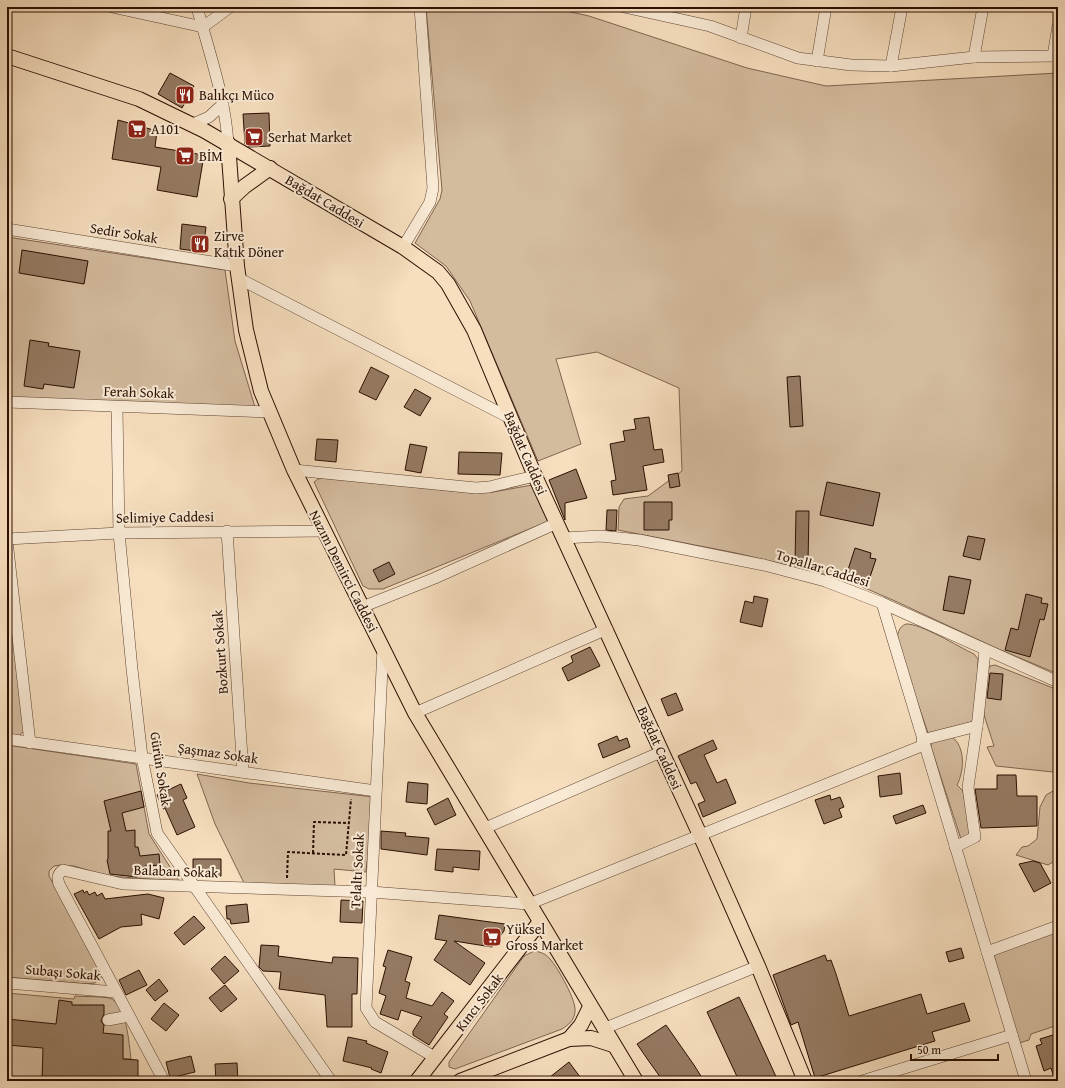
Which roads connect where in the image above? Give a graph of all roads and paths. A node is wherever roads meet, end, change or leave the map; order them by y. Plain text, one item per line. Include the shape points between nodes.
1 (112, 7) edge
2 (197, 7) edge
3 (230, 7) edge
4 (420, 7) edge
5 (624, 7) edge
6 (746, 7) edge
7 (826, 7) edge
8 (902, 7) edge
9 (982, 7) edge
10 (668, 12) edge
11 (1058, 26) edge
12 (202, 27) junction
13 (741, 38) junction
14 (7, 56) edge
15 (1056, 56) edge
16 (974, 57) junction
17 (816, 61) junction
18 (891, 66) junction
19 (223, 104) junction
20 (193, 124) junction
21 (228, 143) junction
22 (270, 168) junction
23 (231, 199) junction
24 (7, 229) edge
25 (403, 247) junction
26 (238, 272) junction
27 (7, 402) edge
28 (117, 407) junction
29 (270, 412) junction
30 (512, 419) junction
31 (294, 470) junction
32 (535, 476) junction
33 (557, 523) junction
34 (227, 531) junction
35 (323, 531) junction
36 (119, 533) junction
37 (564, 538) junction
38 (7, 540) edge
39 (882, 603) junction
40 (362, 607) junction
41 (607, 630) junction
42 (382, 648) junction
43 (985, 651) junction
44 (1058, 682) edge
45 (415, 713) junction
46 (977, 726) junction
47 (7, 739) edge
48 (30, 743) junction
49 (923, 743) junction
50 (661, 752) junction
51 (142, 757) junction
52 (243, 772) junction
53 (352, 788) junction
54 (376, 791) junction
55 (349, 823) junction
56 (483, 829) junction
57 (700, 835) junction
58 (955, 847) junction
59 (312, 853) junction
60 (193, 887) junction
61 (287, 889) junction
62 (371, 892) junction
63 (529, 904) junction
64 (539, 922) junction
65 (1058, 926) edge
66 (987, 952) junction
67 (758, 966) junction
68 (7, 983) edge
69 (116, 992) junction
70 (590, 1007) junction
71 (129, 1016) junction
72 (108, 1020) dead end
73 (604, 1029) junction
74 (1012, 1035) junction
75 (569, 1039) junction
76 (613, 1044) junction
77 (436, 1058) junction
78 (482, 1077) edge
79 (164, 1081) edge
80 (331, 1081) edge
81 (417, 1081) edge
82 (460, 1081) edge
83 (636, 1081) edge
84 (805, 1081) edge
85 (862, 1081) edge
86 (1026, 1081) edge

1 - 12 street
2 - 12 street, Nazım Demirci Caddesi
3 - 12 street
4 - 25 street via 433,188 430,202
5 - 10 street
6 - 13 street
7 - 17 street
8 - 18 street
9 - 16 street
10 - 13 street
11 - 15 street
12 - 19 street, Nazım Demirci Caddesi
13 - 17 street via 782,53
14 - 20 main road, Bağdat Caddesi via 115,90
15 - 16 street
16 - 18 street
17 - 18 street
19 - 20 street via 209,117
19 - 21 street, Nazım Demirci Caddesi
20 - 21 main road, Bağdat Caddesi
21 - 22 main road, Bağdat Caddesi
21 - 23 main road, Nazım Demirci Caddesi
22 - 23 main road
22 - 25 main road, Bağdat Caddesi
23 - 26 main road, Nazım Demirci Caddesi
24 - 26 street, Sedir Sokak
25 - 30 main road, Bağdat Caddesi via 438,272 448,284 474,330
26 - 29 main road, Nazım Demirci Caddesi via 254,368
26 - 30 street, Sedir Sokak
27 - 28 street, Ferah Sokak
28 - 29 street, Ferah Sokak
28 - 36 street, Gürün Sokak
29 - 31 main road, Nazım Demirci Caddesi
30 - 32 main road, Bağdat Caddesi
31 - 32 street via 476,488
31 - 35 main road, Nazım Demirci Caddesi
32 - 33 main road, Bağdat Caddesi
33 - 37 main road, Bağdat Caddesi
33 - 40 street via 435,578
34 - 35 street, Selimiye Caddesi
34 - 36 street, Selimiye Caddesi
34 - 52 street, Bozkurt Sokak
35 - 40 main road, Nazım Demirci Caddesi
36 - 38 street, Selimiye Caddesi
36 - 51 street, Gürün Sokak
37 - 39 street, Topallar Caddesi via 600,536 639,540 733,559 825,581
37 - 41 main road, Bağdat Caddesi
38 - 48 street
39 - 43 street, Topallar Caddesi
39 - 49 street
40 - 42 main road, Nazım Demirci Caddesi
41 - 45 street
41 - 50 main road, Bağdat Caddesi
42 - 45 main road, Nazım Demirci Caddesi
42 - 54 street, Telaltı Sokak
43 - 44 street, Topallar Caddesi
43 - 46 street
45 - 56 main road, Nazım Demirci Caddesi
46 - 49 street
46 - 58 street via 968,787 975,837
47 - 48 street, Şaşmaz Sokak
48 - 51 street, Şaşmaz Sokak
49 - 57 street
49 - 58 street
50 - 56 street
50 - 57 main road, Bağdat Caddesi
51 - 52 street, Şaşmaz Sokak
51 - 60 street, Gürün Sokak via 157,833
52 - 53 street, Şaşmaz Sokak
53 - 54 street, Şaşmaz Sokak
53 - 55 path
54 - 62 street, Telaltı Sokak
55 - 59 path via 314,822
55 - 59 path via 346,855
56 - 63 main road, Nazım Demirci Caddesi
57 - 63 street
57 - 67 main road, Bağdat Caddesi
58 - 66 street
59 - 61 path via 288,852
60 - 61 street, Balaban Sokak
60 - 69 street, Balaban Sokak via 123,884 68,870 59,873 59,884
60 - 80 street, Gürün Sokak
61 - 62 street, Balaban Sokak
62 - 63 street, Balaban Sokak
62 - 77 street, Telaltı Sokak via 366,1008 376,1022
63 - 64 main road, Nazım Demirci Caddesi
64 - 70 main road, Nazım Demirci Caddesi
64 - 77 main road, Kıncı Sokak
65 - 66 street
66 - 74 street
67 - 73 street
67 - 84 main road, Bağdat Caddesi
68 - 69 street, Subaşı Sokak
69 - 71 street, Balaban Sokak
70 - 73 main road, Nazım Demirci Caddesi
70 - 75 main road via 582,1025
71 - 72 street
71 - 79 street, Balaban Sokak
73 - 76 main road, Nazım Demirci Caddesi
74 - 85 street
74 - 86 street
75 - 76 main road via 592,1038
75 - 78 main road
76 - 83 main road, Nazım Demirci Caddesi
77 - 81 main road, Kıncı Sokak
78 - 82 main road

